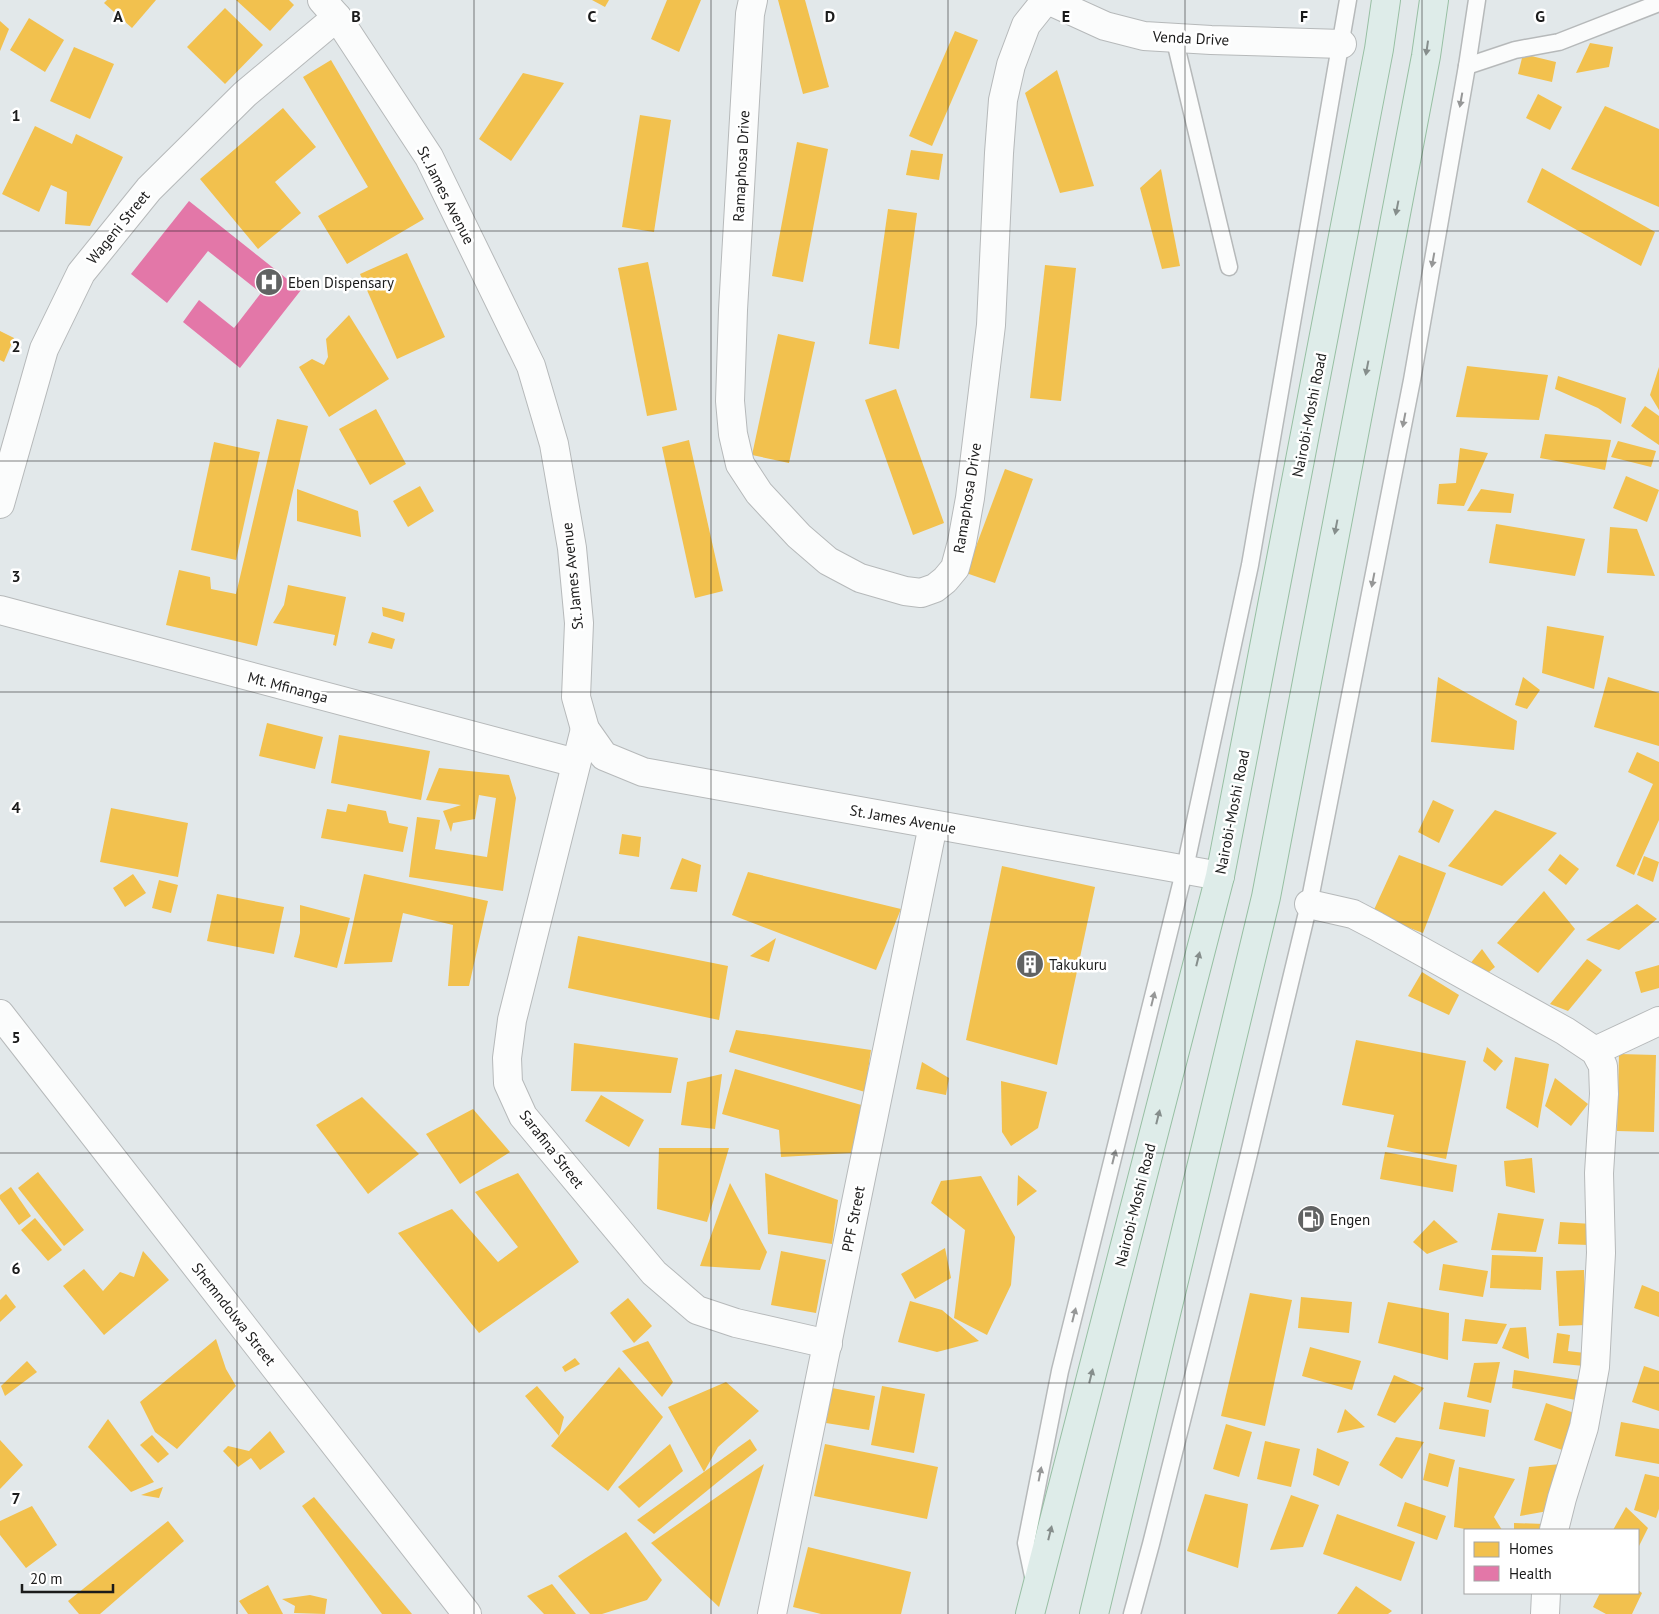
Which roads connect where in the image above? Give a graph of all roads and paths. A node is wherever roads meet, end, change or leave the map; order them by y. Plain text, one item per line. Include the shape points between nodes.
1 (753, 0) edge
2 (1047, 0) edge
3 (1348, 0) edge
4 (1386, 0) edge
5 (1434, 0) edge
6 (1477, 0) edge
7 (1659, 2) edge
8 (330, 8) edge
9 (1174, 38) junction
10 (1342, 44) junction
11 (1467, 66) junction
12 (1229, 267) dead end
13 (0, 504) edge
14 (0, 610) edge
15 (585, 729) junction
16 (576, 763) junction
17 (933, 825) junction
18 (1185, 868) junction
19 (1220, 876) junction
20 (1309, 904) junction
21 (0, 1014) edge
22 (1659, 1021) edge
23 (1594, 1051) junction
24 (828, 1344) junction
25 (1554, 1529) edge
26 (1546, 1594) edge
27 (1032, 1602) edge
28 (467, 1614) edge
29 (772, 1614) edge
30 (1094, 1614) edge
31 (1132, 1614) edge
32 (1546, 1614) edge

1 - 2 street, Ramaphosa Drive via 731,365 732,434 740,464 759,493 799,536 828,561 860,578 921,593 936,588 955,568 962,542 992,325 1003,100 1011,65 1026,25
2 - 9 street, Venda Drive via 1105,26 1144,36
3 - 10 lane
4 - 19 highway, Nairobi-Moshi Road
5 -> 30 highway via 1421,86 1266,897
6 - 11 lane
7 - 11 lane via 1559,42 1514,50
8 - 13 street, Wageni Street via 149,189 80,273 44,349
8 - 15 street, St. James Avenue via 429,157 531,366 554,444 572,548 579,624 576,697
9 - 10 street, Venda Drive
9 - 12 lane
10 - 18 lane via 1250,565
11 -> 20 lane via 1412,380
14 - 16 street, Mt. Mfinanga
15 - 16 street, Sarafina Street
15 - 17 street, St. James Avenue via 604,756 643,772
16 - 24 street, Sarafina Street via 512,1020 507,1058 508,1084 523,1116 654,1273 697,1310 736,1323
17 - 18 street, St. James Avenue
17 - 24 street, PPF Street
18 - 19 street, St. James Avenue
27 -> 18 lane via 1026,1542 1060,1371
27 -> 19 highway, Nairobi-Moshi Road
20 - 23 street via 1353,914 1565,1031
20 - 31 lane
21 - 28 street, Shemndolwa Street
22 - 23 street
23 - 25 street via 1603,1066 1604,1094 1599,1173 1601,1254 1594,1367 1584,1427
24 - 29 street, PPF Street
26 - 32 street

